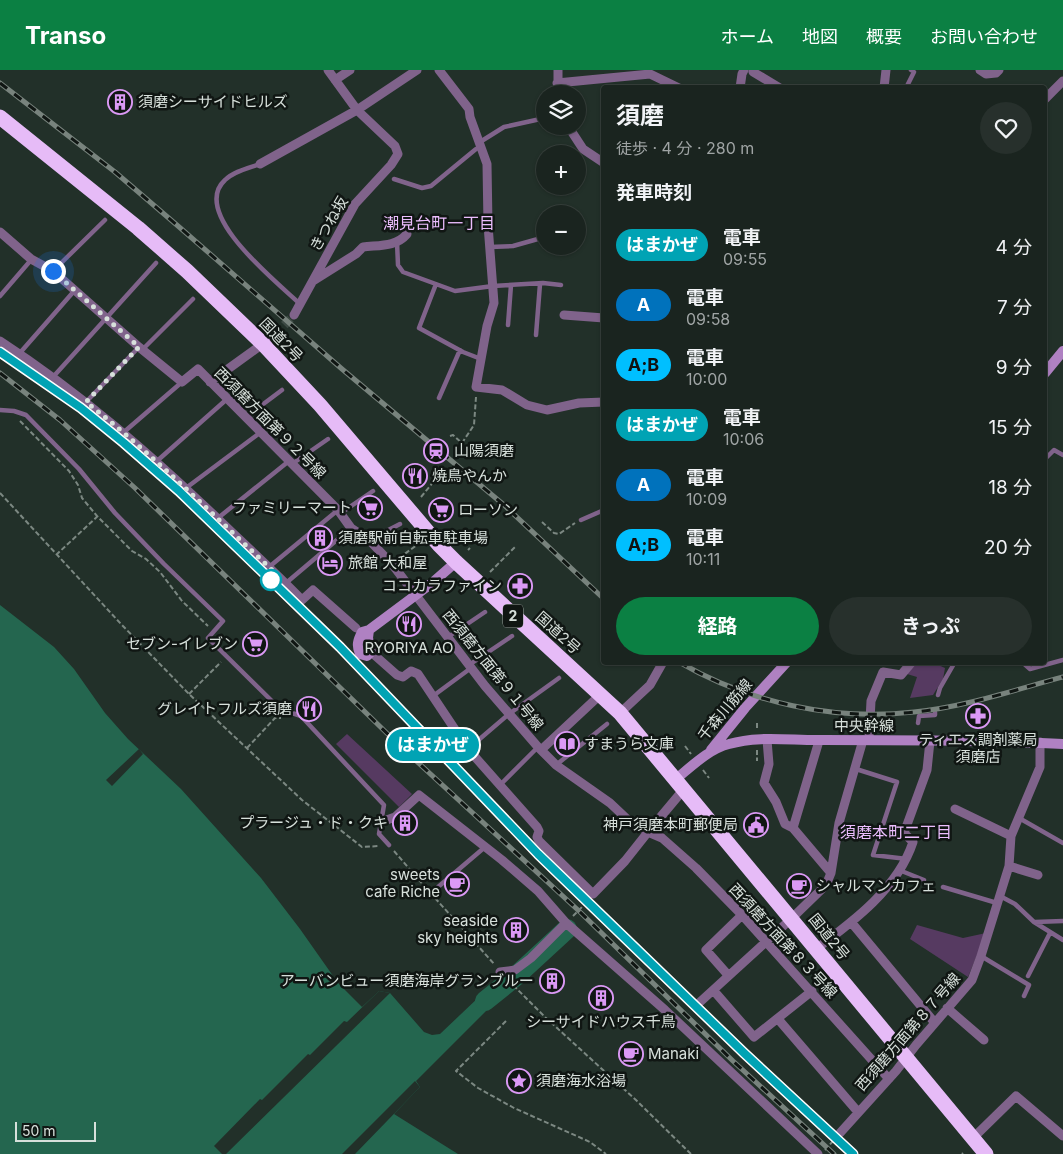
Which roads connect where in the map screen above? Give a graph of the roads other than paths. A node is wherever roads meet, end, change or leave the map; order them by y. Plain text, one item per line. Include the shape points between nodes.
1 (328, 70) edge
2 (350, 70) edge
3 (417, 70) edge
4 (439, 70) edge
5 (558, 70) edge
6 (886, 70) edge
7 (911, 70) edge
8 (980, 70) edge
9 (999, 70) edge
10 (747, 71) edge
11 (650, 72) edge
12 (335, 80) junction
13 (1063, 81) edge
14 (557, 83) joint
15 (674, 85) edge
16 (741, 85) edge
17 (774, 85) edge
18 (884, 85) edge
19 (908, 85) edge
20 (1047, 97) edge
21 (357, 110) junction
22 (0, 117) edge
23 (536, 120) edge
24 (574, 135) edge
25 (481, 145) junction
26 (601, 161) edge
27 (260, 164) joint
28 (394, 179) dead end
29 (105, 220) dead end
30 (0, 232) edge
31 (406, 234) dead end
32 (536, 240) edge
33 (397, 242) junction
34 (490, 247) junction
35 (31, 260) junction
36 (156, 263) dead end
37 (53, 271) junction
38 (312, 281) junction
39 (436, 284) junction
40 (540, 284) junction
41 (511, 285) junction
42 (561, 285) dead end
43 (493, 286) junction
44 (75, 290) junction
45 (0, 296) edge
46 (193, 298) dead end
47 (300, 304) junction
48 (294, 315) tunnel mouth
49 (564, 315) dead end
50 (107, 318) junction
51 (601, 318) edge
52 (508, 324) dead end
53 (275, 335) tunnel mouth
54 (536, 335) dead end
55 (0, 341) edge
56 (262, 343) junction
57 (141, 348) junction
58 (460, 350) junction
59 (1063, 351) edge
60 (19, 354) junction
61 (481, 359) junction
62 (1047, 371) edge
63 (52, 377) junction
64 (182, 382) junction
65 (210, 382) junction
66 (282, 390) dead end
67 (228, 398) junction
68 (439, 398) dead end
69 (86, 402) junction
70 (601, 402) edge
71 (0, 410) edge
72 (246, 417) junction
73 (124, 432) junction
74 (261, 432) junction
75 (328, 439) dead end
76 (1063, 455) edge
77 (1047, 457) edge
78 (157, 461) junction
79 (291, 463) junction
80 (186, 488) junction
81 (373, 491) dead end
82 (601, 511) edge
83 (339, 512) junction
84 (217, 518) junction
85 (581, 520) road end
86 (400, 524) dead end
87 (351, 528) junction
88 (369, 540) junction
89 (456, 562) junction
90 (269, 567) junction
91 (286, 583) junction
92 (416, 594) junction
93 (486, 612) dead end
94 (356, 628) dead end
95 (512, 636) dead end
96 (448, 637) junction
97 (371, 652) joint
98 (1063, 660) edge
99 (1047, 664) edge
100 (661, 665) edge
101 (784, 665) edge
102 (910, 665) edge
103 (953, 665) edge
104 (1026, 665) edge
105 (1042, 665) edge
106 (470, 667) junction
107 (559, 678) dead end
108 (600, 695) junction
109 (938, 695) dead end
110 (432, 696) junction
111 (936, 712) dead end
112 (620, 713) junction
113 (509, 714) junction
114 (918, 723) dead end
115 (607, 724) dead end
116 (767, 740) junction
117 (819, 740) junction
118 (866, 740) junction
119 (930, 741) junction
120 (1040, 742) junction
121 (1063, 744) edge
122 (540, 749) junction
123 (468, 750) junction
124 (707, 755) junction
125 (556, 765) junction
126 (856, 769) junction
127 (680, 784) junction
128 (500, 785) junction
129 (955, 809) dead end
130 (1019, 818) junction
131 (381, 822) junction
132 (793, 828) junction
133 (648, 832) junction
134 (1011, 836) junction
135 (1063, 843) edge
136 (389, 845) road end
137 (485, 847) junction
138 (907, 859) junction
139 (1008, 866) junction
140 (899, 870) junction
141 (831, 873) junction
142 (1038, 875) dead end
143 (924, 880) dead end
144 (943, 887) dead end
145 (431, 893) road end
146 (998, 899) junction
147 (742, 915) junction
148 (791, 919) junction
149 (1063, 921) edge
150 (851, 922) junction
151 (1034, 922) junction
152 (566, 923) junction
153 (1050, 933) junction
154 (1063, 940) edge
155 (766, 942) junction
156 (816, 949) junction
157 (981, 956) junction
158 (500, 972) road end
159 (728, 975) junction
160 (1028, 976) dead end
161 (714, 991) junction
162 (812, 992) junction
163 (1024, 996) dead end
164 (700, 1002) dead end
165 (947, 1008) junction
166 (778, 1019) junction
167 (935, 1023) junction
168 (984, 1040) dead end
169 (906, 1058) junction
170 (889, 1079) junction
171 (858, 1112) junction
172 (840, 1133) road end
173 (1063, 1136) edge
174 (973, 1138) junction
175 (818, 1154) edge
176 (986, 1154) edge

1 - 12 street
2 - 12 street
3 - 21 street
4 - 25 street via 469,109
5 - 14 street
6 - 18 street
7 - 19 lane via 914,72
8 - 9 street via 986,74
10 - 16 street
10 - 17 street
11 - 14 street
11 - 15 street
12 - 21 street
13 - 20 street
21 - 27 street
21 - 38 street, きつね坂 via 395,146 398,154 355,204
22 - 56 highway, 国道2号 / 2 via 138,228
23 - 25 lane via 504,127
24 - 26 street via 583,149
25 - 28 lane via 431,186 422,188
25 - 34 street via 487,164
27 - 47 lane via 224,180 216,199 219,216 239,247
29 - 37 lane
30 - 35 street
31 - 33 street
32 - 34 lane via 513,246
33 - 38 street via 363,247
33 - 39 lane via 398,265 403,272
34 - 43 street
35 - 37 street
35 - 45 lane
36 - 50 lane
37 - 44 street
38 - 47 street, きつね坂
39 - 43 lane via 456,291
39 - 58 lane via 419,328
40 - 41 lane
40 - 42 lane
40 - 54 lane
41 - 43 lane
41 - 52 lane
43 - 61 street via 494,303
44 - 50 street
44 - 60 lane
46 - 57 lane
47 - 48 street, きつね坂
49 - 51 street
50 - 57 street
50 - 63 lane
53 - 56 street
55 - 60 street
56 - 65 street
56 - 89 highway, 国道2号 / 2
57 - 64 street
57 - 69 lane
58 - 61 lane
58 - 68 lane
59 - 62 street
60 - 63 street
61 - 70 street via 476,387 502,390 527,405 547,410
63 - 69 street
64 - 65 street, 西須磨方面第９２号線 via 198,369
64 - 73 lane
65 - 67 street, 西須磨方面第９２号線
66 - 72 lane
67 - 72 street, 西須磨方面第９２号線
67 - 78 lane
69 - 73 street
71 - 131 lane via 26,415 80,469 115,513 223,621 208,638 280,709 301,716 384,805
72 - 74 street, 西須磨方面第９２号線
73 - 78 street
74 - 79 street, 西須磨方面第９２号線
74 - 80 lane
75 - 79 lane
76 - 77 lane via 1054,450
78 - 80 street
79 - 83 street, 西須磨方面第９２号線
79 - 84 lane
80 - 84 street
81 - 83 lane
82 - 85 lane
83 - 87 street, 西須磨方面第９２号線
83 - 90 lane
84 - 90 street
86 - 88 lane
87 - 88 street, 西須磨方面第９２号線
87 - 91 lane
88 - 92 street, 西須磨方面第９２号線
89 - 92 street
89 - 108 highway, 国道2号 / 2
90 - 91 street
91 - 94 street via 302,600 313,590
92 - 96 street, 西須磨方面第９１号線
92 - 97 street via 362,632 357,647 360,654 367,656
93 - 96 lane
95 - 106 lane
96 - 106 street, 西須磨方面第９１号線
97 - 110 street via 396,675 418,674
98 - 99 lane
100 - 112 street via 650,686
101 - 124 street, 千森川筋線
102 - 118 street via 901,676 883,672 872,701
103 - 109 lane
104 - 105 lane via 1030,668
106 - 110 lane
106 - 113 street, 西須磨方面第９１号線
107 - 113 lane
108 - 112 highway, 国道2号 / 2
108 - 122 street
110 - 123 street
111 - 114 lane via 935,715 919,716
112 - 127 highway, 国道2号 / 2
113 - 122 street, 西須磨方面第９１号線
113 - 123 lane
115 - 125 lane
116 - 117 street, 中央幹線
116 - 124 street, 中央幹線 via 727,744
116 - 132 street via 769,764 764,783 786,824
117 - 118 street, 中央幹線
117 - 132 street
118 - 119 street, 中央幹線
118 - 126 street
119 - 120 street, 中央幹線
119 - 138 street via 927,770 904,833 913,842
120 - 121 street, 中央幹線
120 - 130 street, 西須磨方面第８７号線 via 1040,767
122 - 125 street, 西須磨方面第９１号線
122 - 128 lane
123 - 128 street
124 - 127 street, 中央幹線
125 - 133 street, 西須磨方面第９１号線
126 - 138 lane via 897,782 873,855
126 - 141 street via 839,823
127 - 133 street
127 - 148 highway, 国道2号 / 2
128 - 133 street via 537,827 539,841 593,894
129 - 134 street
130 - 134 street, 西須磨方面第８７号線
130 - 135 lane
131 - 136 lane via 380,834
131 - 137 street via 395,817 418,795
132 - 141 street
133 - 147 street, 西須磨方面第８３号線 via 662,838 696,868
134 - 139 street, 西須磨方面第８７号線
137 - 145 lane
137 - 152 street via 538,891
138 - 140 street
139 - 142 street
139 - 146 street, 西須磨方面第８７号線
140 - 143 lane
140 - 150 street via 871,906
141 - 148 street via 826,885
144 - 146 lane
146 - 151 lane via 1015,904
146 - 157 street, 西須磨方面第８７号線
147 - 155 street, 西須磨方面第８３号線
147 - 159 street via 706,950
148 - 155 street
148 - 156 highway, 国道2号 / 2
149 - 151 lane
150 - 156 street
150 - 167 street
151 - 153 lane
152 - 158 street via 515,970
152 - 175 street via 665,1010
153 - 154 lane
153 - 160 lane
155 - 159 street
155 - 162 street, 西須磨方面第８３号線
156 - 169 highway, 国道2号 / 2
157 - 163 lane via 1029,985
157 - 165 street, 西須磨方面第８７号線 via 972,980
159 - 161 street
161 - 164 street
161 - 166 street via 754,1037
162 - 166 street
162 - 170 street, 西須磨方面第８３号線
165 - 167 street, 西須磨方面第８７号線
165 - 168 street
166 - 171 street
167 - 169 street, 西須磨方面第８７号線
169 - 170 street, 西須磨方面第８７号線
169 - 174 highway, 国道2号 / 2
170 - 171 street, 西須磨方面第８７号線
171 - 172 street, 西須磨方面第８７号線
173 - 174 street via 1016,1096
174 - 176 highway, 国道2号 / 2

